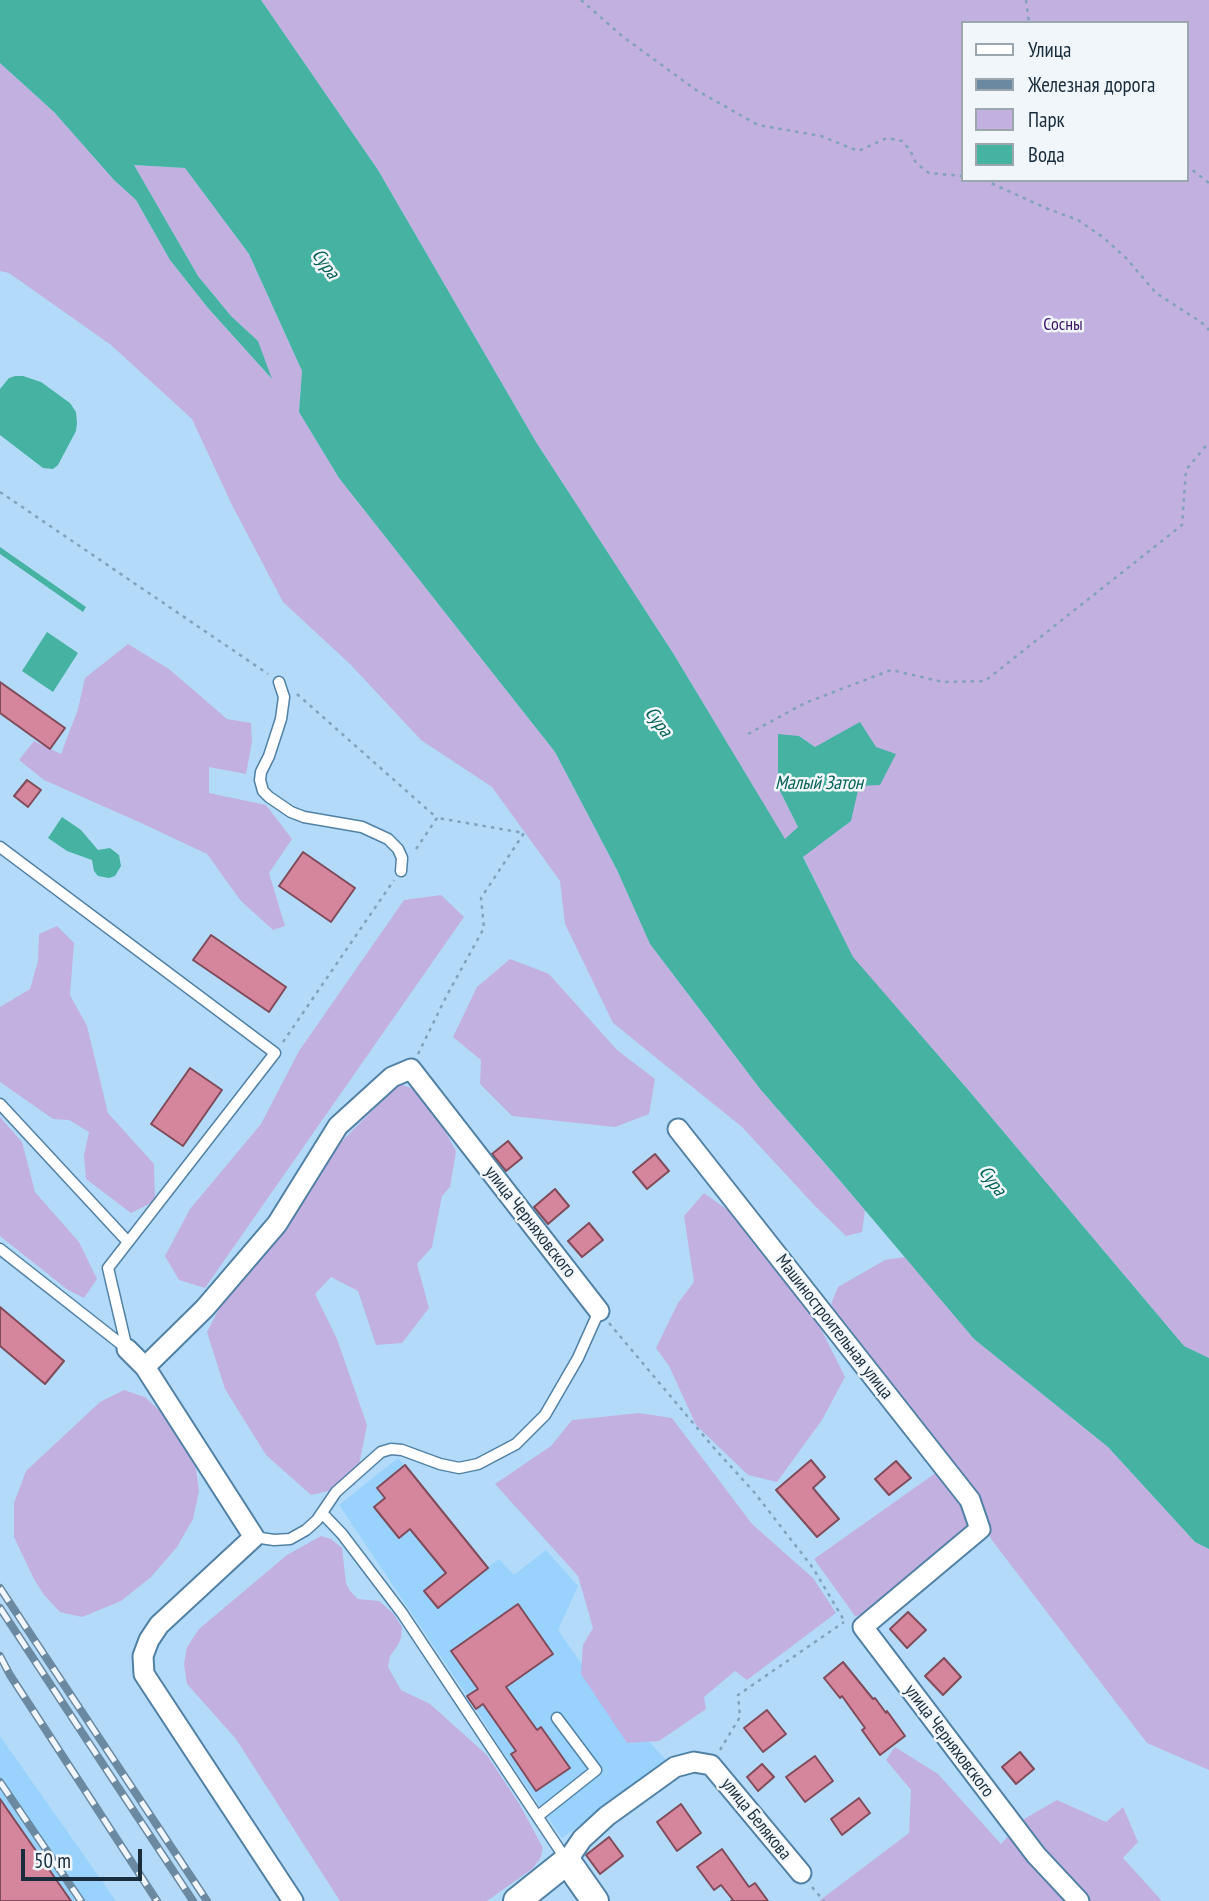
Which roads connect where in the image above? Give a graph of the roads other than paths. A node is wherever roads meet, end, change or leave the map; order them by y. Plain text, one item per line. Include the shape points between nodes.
1 (279, 682) dead end
2 (0, 847) edge
3 (401, 871) dead end
4 (0, 1104) edge
5 (678, 1129) dead end
6 (128, 1242) junction
7 (0, 1249) edge
8 (599, 1311) joint
9 (127, 1349) junction
10 (145, 1367) junction
11 (322, 1513) junction
12 (254, 1537) junction
13 (854, 1624) joint
14 (557, 1718) dead end
15 (538, 1816) junction
16 (568, 1861) junction
17 (801, 1873) dead end
18 (293, 1901) edge
19 (517, 1901) edge
20 (595, 1901) edge
21 (1079, 1901) edge

1 - 3 lane via 284,697 281,719 261,772 263,791 290,812 362,827 388,839 402,858
2 - 6 lane via 275,1053
4 - 6 lane
5 - 13 street, Машиностроительная улица via 970,1500 980,1529
6 - 9 lane via 108,1268
7 - 9 lane
8 - 10 street, улица Черняховского via 411,1069 392,1077 338,1126 277,1224 205,1308
8 - 11 lane via 545,1415 516,1444 478,1464 459,1468 402,1450 381,1452 336,1492
9 - 10 street
10 - 12 street
11 - 12 lane via 290,1539
11 - 15 lane via 402,1613
12 - 18 street via 159,1625 143,1656 145,1674
13 - 21 street, улица Черняховского via 1035,1855
14 - 15 lane via 596,1770
15 - 16 lane
16 - 17 street, улица Белякова via 582,1839 607,1816 675,1767 694,1762 711,1765
16 - 19 main road
16 - 20 main road

